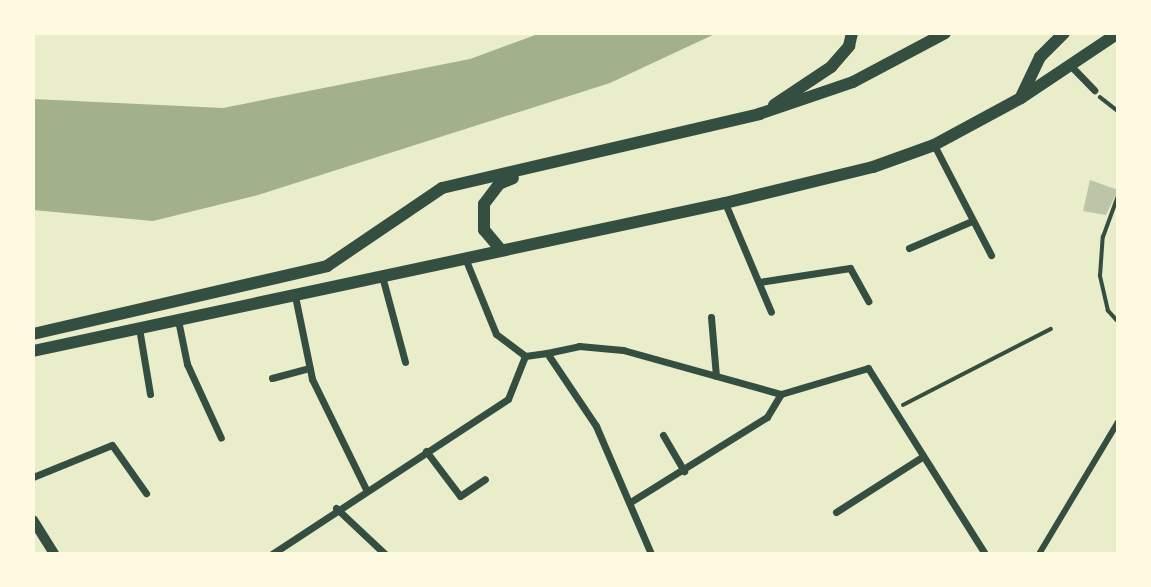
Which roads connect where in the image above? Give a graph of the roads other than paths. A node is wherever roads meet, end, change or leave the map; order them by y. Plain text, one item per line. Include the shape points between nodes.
1 (852, 33) edge
2 (945, 33) edge
3 (1064, 33) edge
4 (1118, 33) edge
5 (1069, 65) junction
6 (1094, 90) road end
7 (1021, 97) junction
8 (759, 114) junction
9 (934, 145) junction
10 (522, 172) junction
11 (725, 203) junction
12 (972, 221) junction
13 (909, 248) dead end
14 (500, 250) junction
15 (991, 255) dead end
16 (465, 258) junction
17 (382, 276) junction
18 (759, 282) junction
19 (295, 296) junction
20 (868, 300) dead end
21 (771, 312) dead end
22 (711, 317) dead end
23 (178, 320) junction
24 (138, 327) junction
25 (33, 334) edge
26 (33, 351) edge
27 (547, 353) junction
28 (526, 356) junction
29 (405, 362) dead end
30 (310, 368) junction
31 (716, 376) junction
32 (272, 378) dead end
33 (150, 394) dead end
34 (781, 394) junction
35 (1118, 422) edge
36 (663, 436) dead end
37 (221, 438) dead end
38 (426, 451) junction
39 (922, 457) junction
40 (684, 471) junction
41 (33, 477) edge
42 (485, 479) dead end
43 (366, 489) junction
44 (146, 494) dead end
45 (632, 501) junction
46 (336, 508) junction
47 (836, 512) dead end
48 (33, 520) edge
49 (54, 554) edge
50 (272, 554) edge
51 (385, 554) edge
52 (651, 554) edge
53 (985, 554) edge
54 (1039, 554) edge

1 - 8 main road via 849,46 831,66
2 - 8 main road via 853,82
3 - 7 main road via 1040,57
4 - 5 main road
5 - 6 street
5 - 7 main road
7 - 9 main road
8 - 10 main road
9 - 11 main road via 873,167
9 - 12 street
10 - 14 main road via 499,184 484,204 484,230
10 - 25 main road via 442,188 327,266
11 - 14 main road
11 - 18 street
12 - 13 street
12 - 15 street
14 - 16 main road
16 - 17 main road
16 - 28 street via 496,334
17 - 19 main road
17 - 29 street
18 - 20 street via 850,268
18 - 21 street
19 - 23 main road
19 - 30 street
22 - 31 street
23 - 24 main road
23 - 37 street via 187,364
24 - 26 main road
24 - 33 street
27 - 28 street
27 - 31 street via 579,346 623,350
27 - 45 street via 596,426
28 - 38 street via 508,399
30 - 32 street
30 - 43 street
31 - 34 street
34 - 39 street via 868,368
34 - 40 street via 767,417
35 - 54 street
36 - 40 street
38 - 42 street via 460,496
38 - 43 street
39 - 47 street
39 - 53 street
40 - 45 street
41 - 44 street via 112,445
43 - 46 street
45 - 52 street
46 - 50 street
46 - 51 street
48 - 49 street

